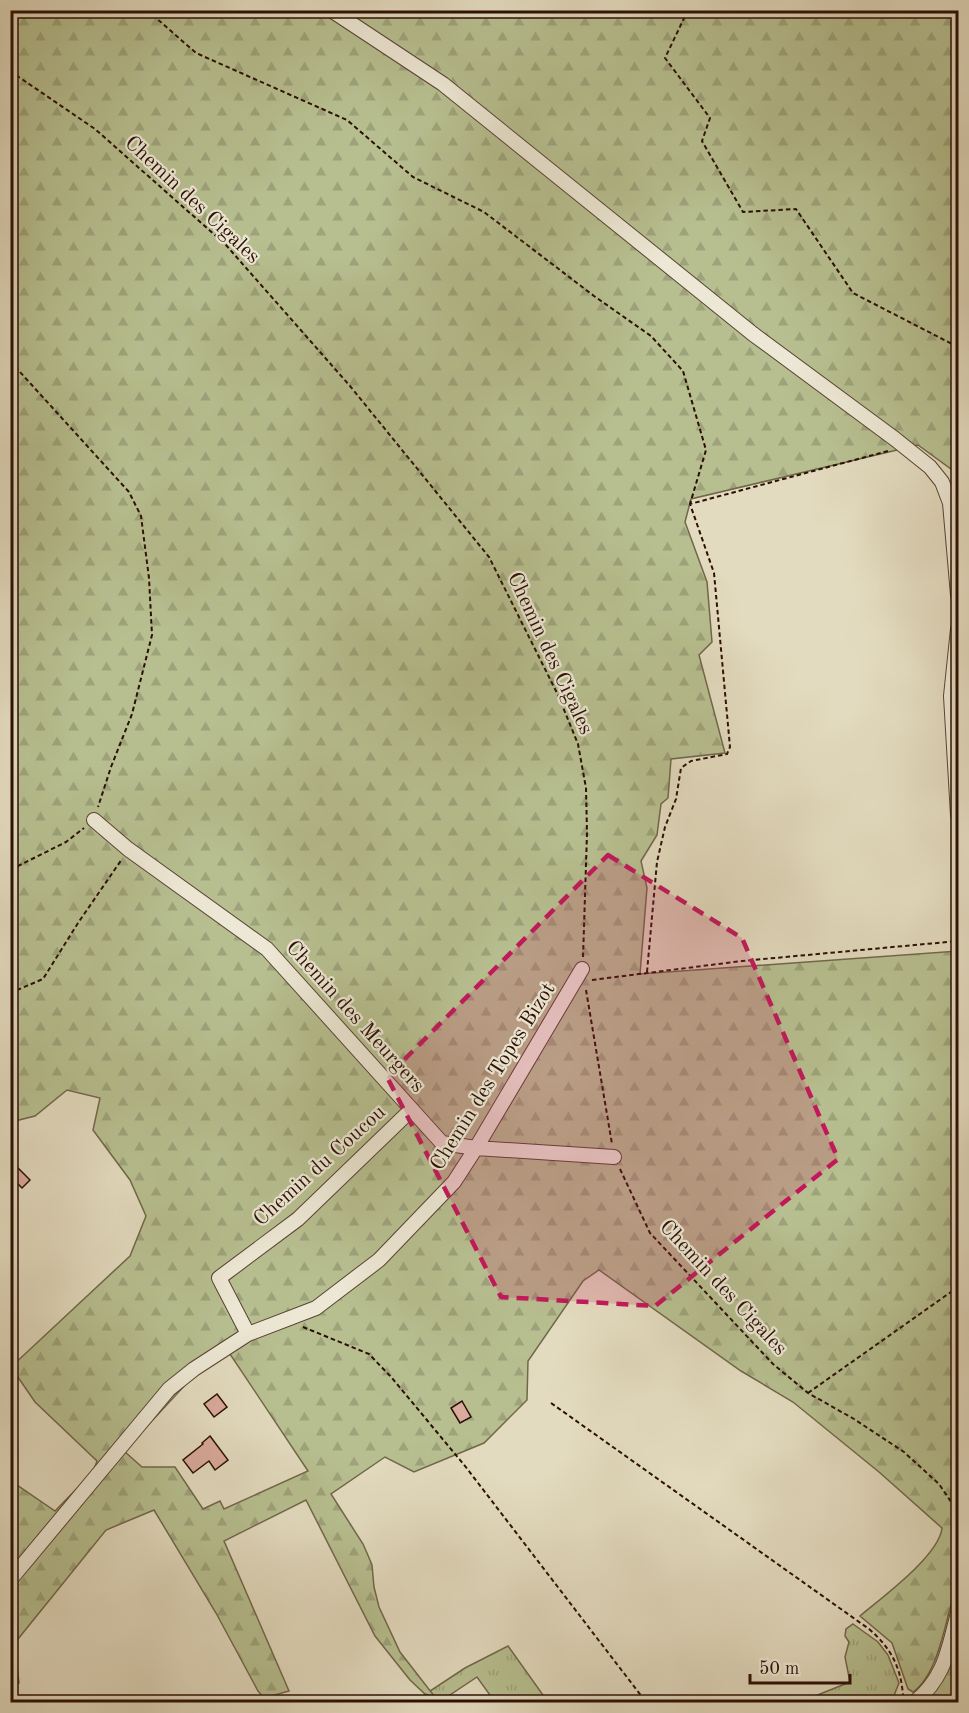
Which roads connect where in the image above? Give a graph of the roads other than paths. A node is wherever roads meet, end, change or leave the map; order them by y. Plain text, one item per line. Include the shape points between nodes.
1 (331, 10) edge
2 (958, 595) edge
3 (958, 629) edge
4 (958, 815) edge
5 (94, 820) road end
6 (583, 975) road end
7 (411, 1110) junction
8 (476, 1148) junction
9 (614, 1156) road end
10 (248, 1334) junction
11 (10, 1580) edge
12 (958, 1613) edge
13 (909, 1701) edge

1 - 2 street via 443,84 753,334 905,446 936,474 948,496
3 - 4 street via 951,696
5 - 7 street, Chemin des Meurgers via 267,950
6 - 8 street, Chemin des Topes Bizot
7 - 8 street, Chemin des Meurgers via 442,1143
7 - 10 street, Chemin du Coucou via 298,1219 219,1278
8 - 9 street, Chemin des Meurgers
8 - 10 street, Chemin des Topes Bizot via 454,1182 379,1260 316,1308
10 - 11 street, Chemin des Topes Bizot via 169,1389
12 - 13 street via 938,1676 928,1691

